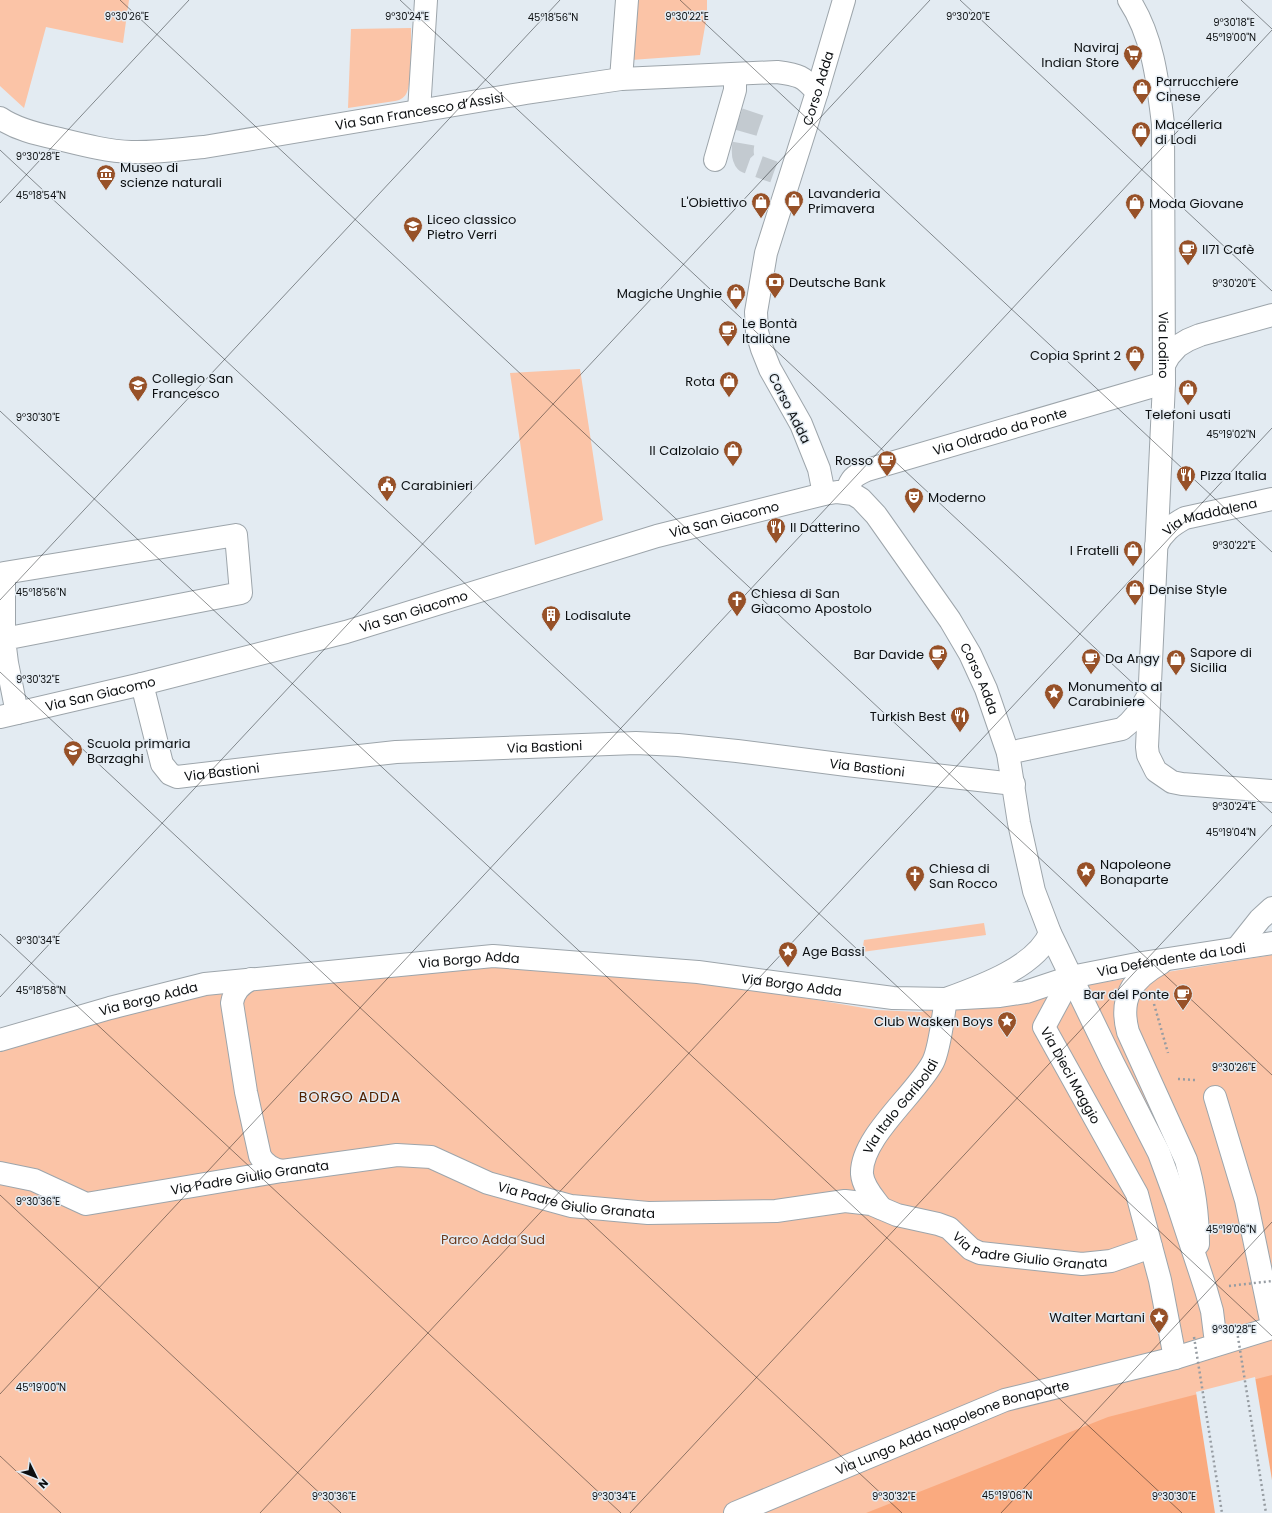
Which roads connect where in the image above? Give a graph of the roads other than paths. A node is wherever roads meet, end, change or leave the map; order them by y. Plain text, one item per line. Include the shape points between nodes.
1 (426, 0) edge
2 (627, 0) edge
3 (844, 0) edge
4 (1129, 0) edge
5 (736, 74) junction
6 (621, 79) junction
7 (817, 92) junction
8 (419, 111) junction
9 (9, 123) edge
10 (715, 160) dead end
11 (1272, 315) edge
12 (1164, 374) junction
13 (835, 493) junction
14 (1272, 499) edge
15 (1156, 546) junction
16 (4, 639) junction
17 (142, 684) junction
18 (1149, 695) junction
19 (9, 715) edge
20 (1008, 753) junction
21 (1014, 784) junction
22 (1272, 791) edge
23 (1272, 908) edge
24 (1050, 932) junction
25 (1272, 943) edge
26 (1237, 948) junction
27 (1168, 959) junction
28 (1071, 977) junction
29 (251, 979) junction
30 (946, 999) junction
31 (0, 1040) edge
32 (1215, 1097) dead end
33 (282, 1171) junction
34 (0, 1173) edge
35 (881, 1208) junction
36 (1151, 1246) junction
37 (1198, 1264) junction
38 (1272, 1324) edge
39 (1272, 1328) edge
40 (1205, 1336) road end
41 (1175, 1358) junction
42 (735, 1513) edge

1 - 8 street
2 - 6 street
3 - 7 street, Corso Adda
4 - 12 street, Via Lodino via 1144,29 1152,58 1163,124
5 - 6 street, Via San Francesco d’Assisi
5 - 7 street, Via San Francesco d’Assisi via 795,74 806,80
5 - 10 street via 735,90
6 - 8 street, Via San Francesco d’Assisi
7 - 13 street, Corso Adda via 782,174 756,312 757,332 770,368 801,424 818,469
8 - 9 street, Via San Francesco d’Assisi via 204,147 156,152 104,149 45,136
11 - 12 street via 1188,340 1169,356
12 - 13 street, Via Oldrado da Ponte via 867,470 857,474
12 - 15 street, Via Lodino
13 - 17 street, Via San Giacomo via 657,536 346,632
13 - 20 street, Corso Adda via 853,494 876,515 950,620 970,654 986,690
14 - 15 street, Via Maddalena via 1185,518 1173,524 1160,537
15 - 18 street, Via Lodino
16 - 16 street via 241,593 236,535 4,573
16 - 19 street
17 - 19 street, Via San Giacomo
17 - 21 street, Via Bastioni via 162,764 170,774 177,777 396,752 636,743 730,750
18 - 20 street via 1132,722 1122,729
18 - 22 street, Via Lodino via 1148,755 1156,771 1163,777 1182,784
20 - 21 street, Corso Adda
21 - 24 street, Corso Adda via 1019,823 1034,891
23 - 26 street
24 - 28 street, Corso Adda
24 - 30 street, Via Borgo Adda via 1042,947 1015,968
25 - 26 street, Via Defendente da Lodi
26 - 27 street, Via Defendente da Lodi
27 - 28 street, Via Defendente da Lodi
27 - 37 street via 1145,973 1131,988 1126,1000 1125,1022 1192,1177 1197,1213
28 - 30 street, Via Borgo Adda via 1026,992
28 - 36 street, Via Dieci Maggio via 1044,1027 1137,1194
28 - 37 street via 1159,1153
29 - 30 street, Via Borgo Adda via 493,956 698,972 894,998
29 - 31 street, Via Borgo Adda via 205,984
29 - 33 street via 236,990 232,1004 246,1092 260,1156 268,1166
30 - 35 street, Via Italo Gariboldi via 933,1061 877,1136 863,1165 865,1185
32 - 38 street via 1246,1200
33 - 34 street, Via Padre Giulio Granata via 86,1204 34,1180
33 - 35 street, Via Padre Giulio Granata via 397,1155 431,1157 488,1183 571,1206 648,1213 776,1211 852,1202 872,1204
35 - 36 street, Via Padre Giulio Granata via 897,1215 949,1228 971,1249 980,1253 1082,1264 1111,1261
36 - 41 street, Via Dieci Maggio
37 - 40 street via 1212,1311
39 - 41 street, Via Lungo Adda Napoleone Bonaparte
41 - 42 street, Via Lungo Adda Napoleone Bonaparte via 1005,1400

